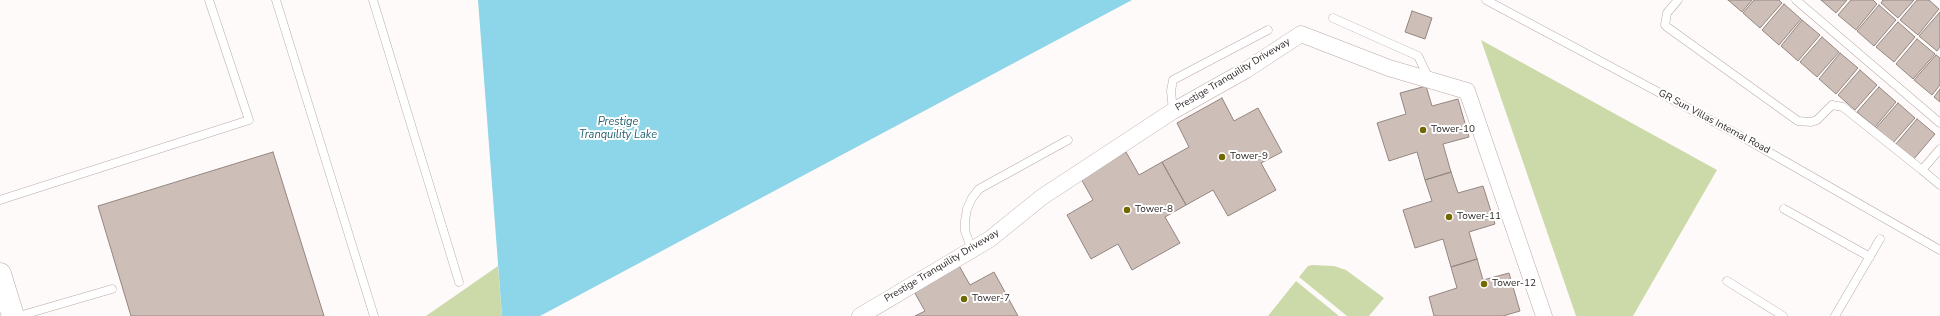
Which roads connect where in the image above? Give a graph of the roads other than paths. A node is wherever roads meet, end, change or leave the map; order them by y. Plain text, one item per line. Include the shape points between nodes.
1 (209, 0) edge
2 (276, 0) edge
3 (373, 0) edge
4 (1486, 0) edge
5 (1678, 0) edge
6 (1796, 0) edge
7 (1333, 18) dead end
8 (1268, 30) dead end
9 (1429, 79) junction
10 (1173, 111) junction
11 (1940, 123) edge
12 (1068, 140) dead end
13 (1940, 149) edge
14 (1922, 170) junction
15 (1940, 185) edge
16 (0, 200) edge
17 (1784, 209) dead end
18 (1880, 239) dead end
19 (972, 250) junction
20 (1940, 250) edge
21 (1870, 257) junction
22 (0, 274) edge
23 (1727, 281) dead end
24 (459, 282) dead end
25 (112, 290) dead end
26 (13, 316) edge
27 (19, 316) edge
28 (374, 316) edge
29 (860, 316) edge
30 (1544, 316) edge
31 (1783, 316) edge
32 (1835, 316) edge

1 - 16 lane via 249,120
2 - 28 lane
3 - 24 lane
4 - 20 lane, GR Sun Villas Internal Road via 1746,139
5 - 14 lane via 1667,13 1664,25 1798,121 1817,120 1832,105 1842,107
6 - 11 lane
7 - 9 lane via 1418,56
8 - 10 lane via 1174,80 1171,91
9 - 10 street, Prestige Tranquility Driveway via 1389,68 1301,34 1246,70
9 - 30 street, Prestige Tranquility Driveway via 1467,91
10 - 19 street, Prestige Tranquility Driveway via 1042,197 990,239
12 - 19 lane via 979,189 967,209 965,221 965,231
13 - 14 lane
14 - 15 lane
17 - 21 lane
18 - 21 lane
19 - 29 street, Prestige Tranquility Driveway
21 - 32 lane
22 - 26 main road
23 - 31 lane
25 - 27 lane

